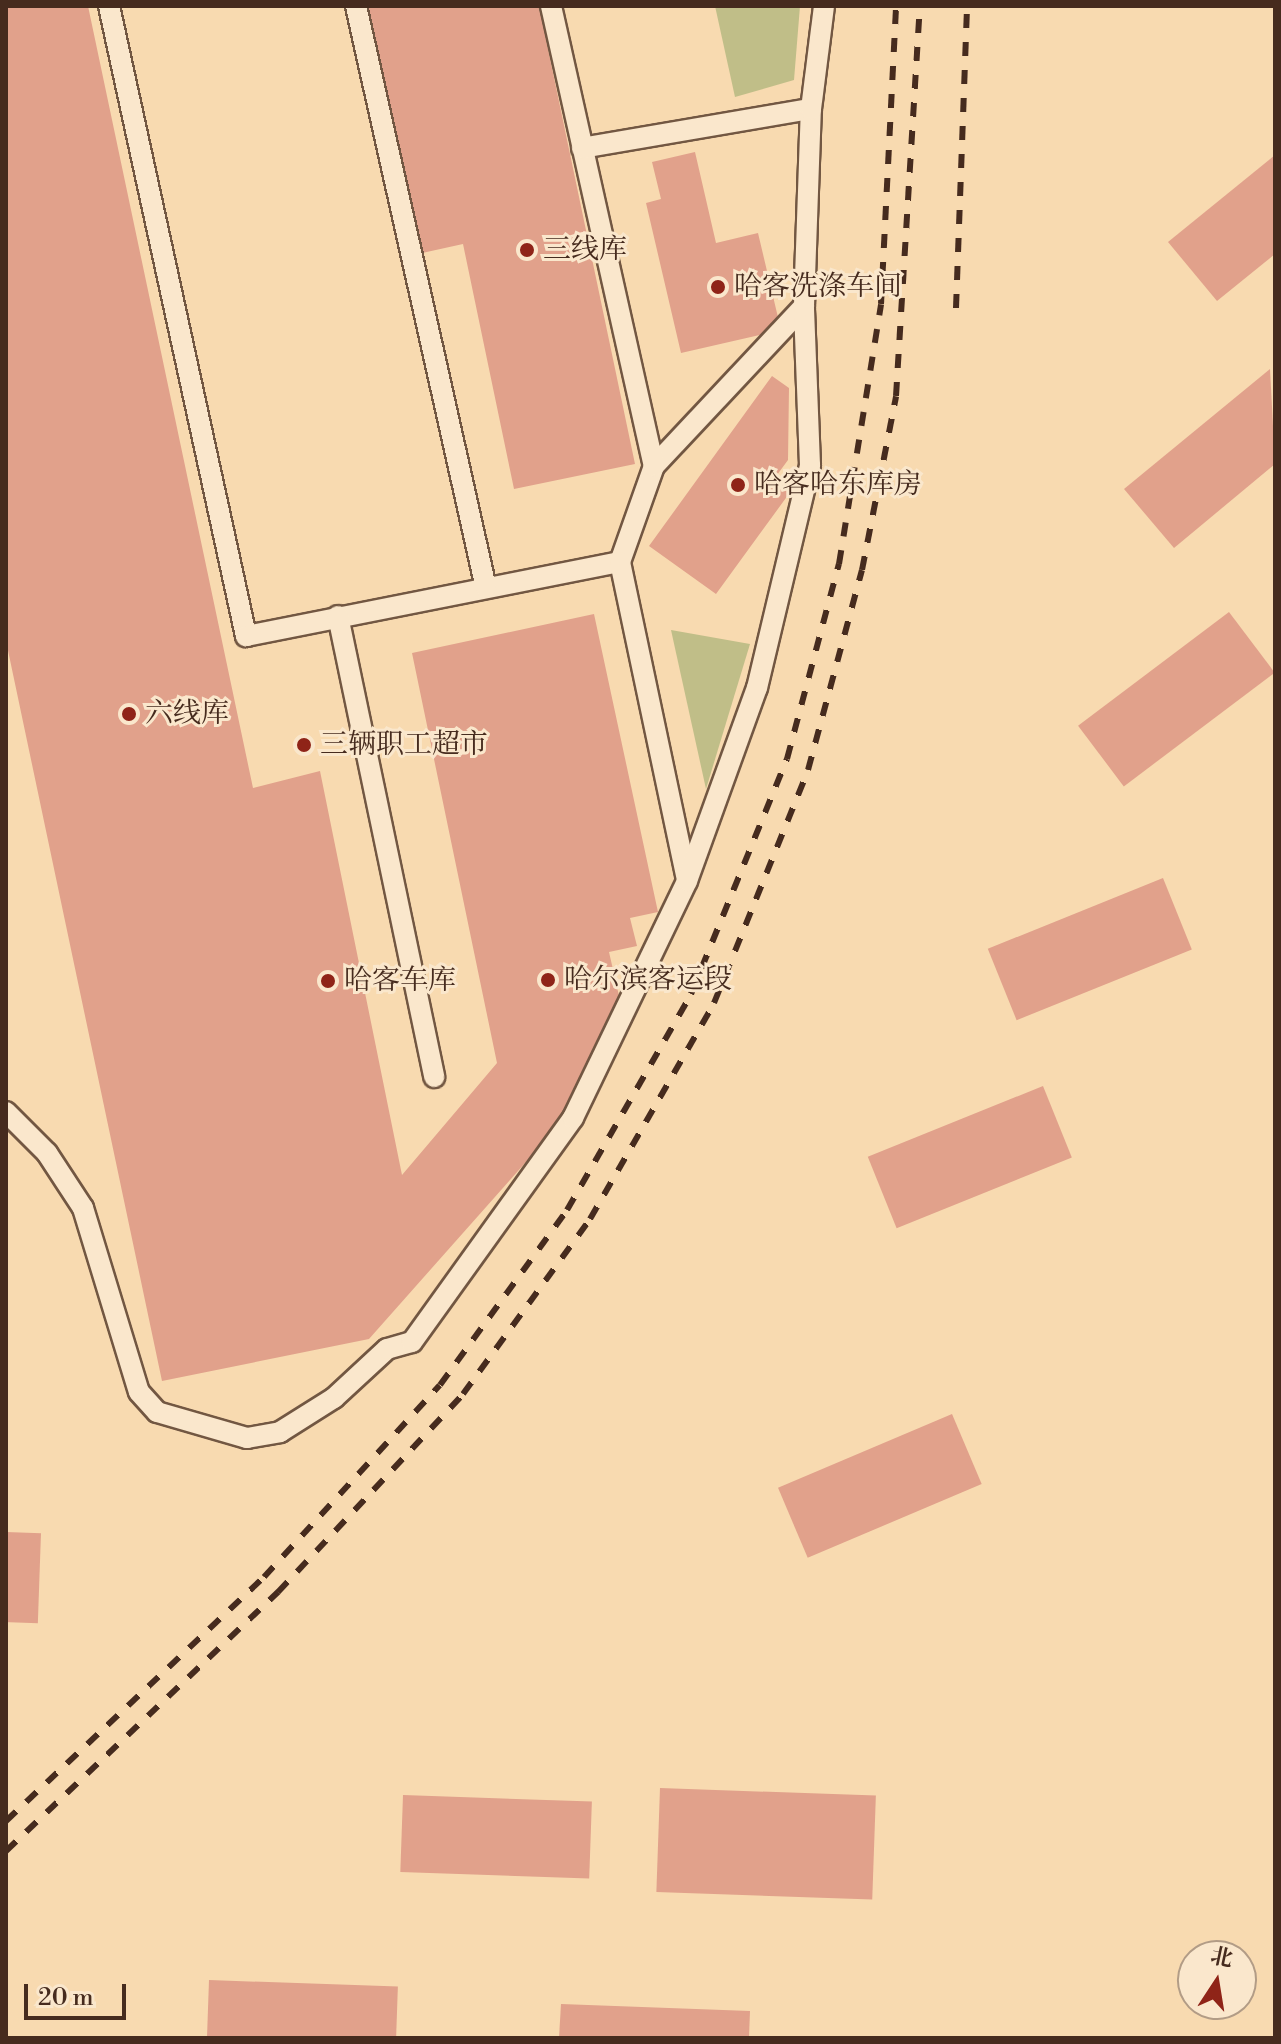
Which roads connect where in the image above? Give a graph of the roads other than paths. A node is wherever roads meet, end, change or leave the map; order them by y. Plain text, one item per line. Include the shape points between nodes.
1 (109, 6) edge
2 (356, 6) edge
3 (551, 6) edge
4 (824, 6) edge
5 (811, 109) junction
6 (582, 148) junction
7 (804, 306) junction
8 (654, 466) junction
9 (620, 562) junction
10 (486, 588) junction
11 (338, 616) junction
12 (687, 881) junction
13 (434, 1077) dead end
14 (6, 1112) edge

1 - 11 lane via 246,636
2 - 10 lane
3 - 6 lane
4 - 5 lane
5 - 6 lane
5 - 7 lane
6 - 8 lane
7 - 8 lane
7 - 12 lane via 810,465 789,576
8 - 9 lane
9 - 10 lane
9 - 12 lane
10 - 11 lane
11 - 13 lane
12 - 14 lane via 573,1118 412,1342 387,1349 334,1398 280,1432 232,1434 157,1412 139,1392 83,1208 47,1153

